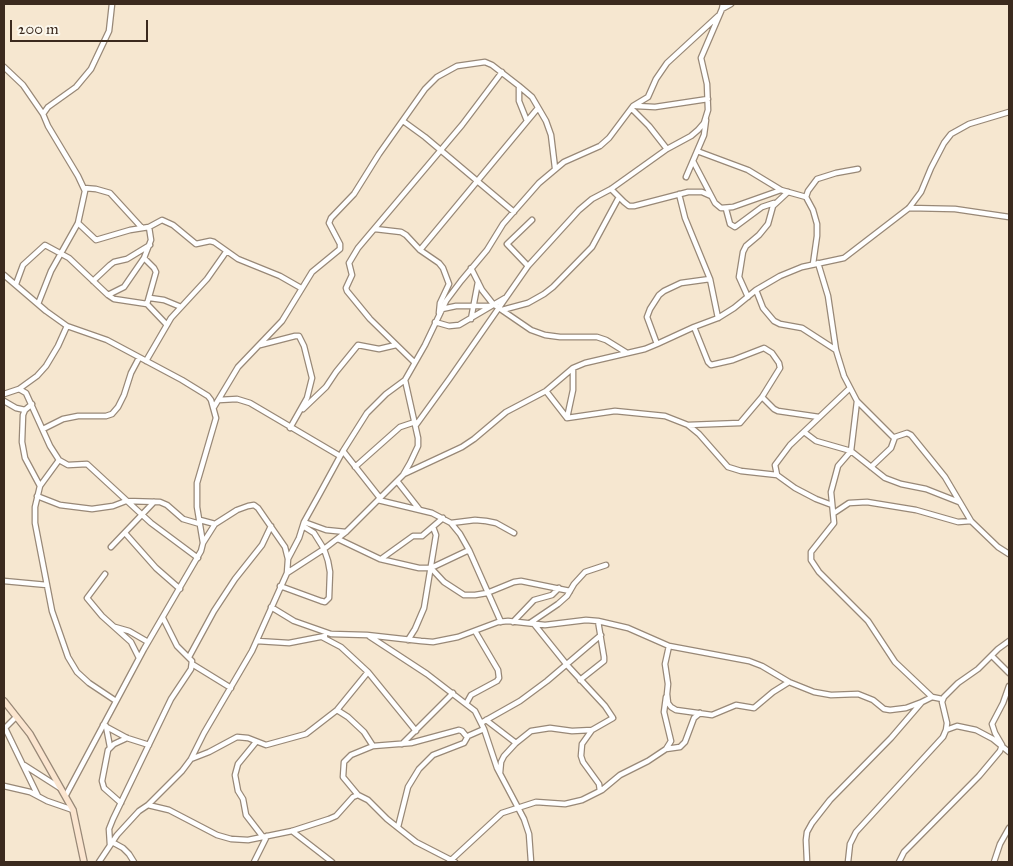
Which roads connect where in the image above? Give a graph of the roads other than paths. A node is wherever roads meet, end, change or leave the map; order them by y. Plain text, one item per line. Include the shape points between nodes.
1 (112, 4) edge
2 (731, 4) edge
3 (722, 6) edge
4 (718, 16) junction
5 (4, 66) edge
6 (502, 72) junction
7 (519, 86) junction
8 (708, 99) junction
9 (634, 107) junction
10 (538, 108) junction
11 (1009, 112) edge
12 (43, 114) junction
13 (706, 119) junction
14 (403, 120) junction
15 (527, 122) junction
16 (667, 150) junction
17 (440, 151) junction
18 (697, 151) junction
19 (693, 161) junction
20 (555, 168) junction
21 (858, 168) dead end
22 (686, 177) dead end
23 (478, 182) junction
24 (84, 188) junction
25 (610, 189) junction
26 (781, 190) junction
27 (788, 192) junction
28 (679, 194) junction
29 (619, 197) junction
30 (712, 197) junction
31 (806, 197) junction
32 (776, 203) junction
33 (909, 208) junction
34 (726, 209) junction
35 (514, 212) junction
36 (1009, 217) edge
37 (532, 220) dead end
38 (78, 223) junction
39 (149, 227) junction
40 (142, 228) junction
41 (375, 229) junction
42 (150, 245) junction
43 (420, 250) junction
44 (226, 252) junction
45 (60, 253) junction
46 (144, 258) junction
47 (815, 264) junction
48 (528, 266) junction
49 (471, 268) junction
50 (4, 277) edge
51 (710, 279) junction
52 (93, 281) junction
53 (478, 282) junction
54 (16, 284) junction
55 (301, 288) junction
56 (756, 290) junction
57 (108, 295) junction
58 (506, 297) junction
59 (748, 297) junction
60 (150, 298) junction
61 (38, 304) junction
62 (147, 304) junction
63 (491, 305) junction
64 (474, 306) junction
65 (181, 307) junction
66 (442, 309) junction
67 (500, 309) junction
68 (439, 315) junction
69 (718, 318) junction
70 (471, 319) junction
71 (435, 322) junction
72 (167, 325) junction
73 (67, 326) junction
74 (694, 327) junction
75 (657, 344) junction
76 (396, 345) junction
77 (258, 346) junction
78 (836, 350) junction
79 (627, 353) junction
80 (139, 358) junction
81 (146, 361) junction
82 (414, 362) junction
83 (574, 368) junction
84 (405, 380) junction
85 (850, 388) junction
86 (19, 389) junction
87 (546, 391) junction
88 (4, 394) edge
89 (762, 397) junction
90 (219, 400) junction
91 (4, 401) edge
92 (857, 401) junction
93 (32, 404) junction
94 (214, 406) junction
95 (24, 410) junction
96 (300, 411) junction
97 (819, 417) junction
98 (567, 418) junction
99 (415, 423) junction
100 (688, 425) junction
101 (290, 428) junction
102 (42, 429) junction
103 (804, 432) junction
104 (896, 438) junction
105 (851, 451) junction
106 (341, 454) junction
107 (59, 460) junction
108 (355, 467) junction
109 (871, 467) junction
110 (403, 475) junction
111 (777, 475) junction
112 (397, 481) junction
113 (40, 486) junction
114 (37, 496) junction
115 (379, 499) junction
116 (126, 501) junction
117 (154, 502) junction
118 (960, 503) junction
119 (832, 505) junction
120 (420, 510) junction
121 (834, 513) junction
122 (142, 515) junction
123 (443, 518) junction
124 (970, 521) junction
125 (200, 522) junction
126 (451, 523) junction
127 (215, 524) junction
128 (303, 524) junction
129 (271, 526) junction
130 (433, 527) junction
131 (346, 532) junction
132 (125, 533) junction
133 (514, 533) dead end
134 (338, 539) junction
135 (203, 543) junction
136 (111, 547) dead end
137 (324, 549) junction
138 (469, 550) junction
139 (1009, 554) edge
140 (198, 558) junction
141 (288, 559) junction
142 (380, 559) junction
143 (606, 565) dead end
144 (430, 568) junction
145 (287, 573) junction
146 (104, 574) dead end
147 (4, 581) edge
148 (47, 585) junction
149 (280, 586) junction
150 (559, 588) junction
151 (180, 589) junction
152 (570, 591) junction
153 (487, 593) junction
154 (271, 607) junction
155 (163, 618) junction
156 (598, 621) junction
157 (501, 622) junction
158 (513, 622) junction
159 (531, 624) junction
160 (114, 627) junction
161 (475, 631) junction
162 (331, 634) junction
163 (367, 635) junction
164 (601, 635) junction
165 (322, 638) junction
166 (408, 640) junction
167 (257, 641) junction
168 (148, 642) junction
169 (1009, 642) edge
170 (669, 646) junction
171 (992, 656) junction
172 (189, 657) junction
173 (139, 658) junction
174 (192, 664) junction
175 (567, 665) junction
176 (368, 672) junction
177 (1009, 673) edge
178 (580, 680) junction
179 (788, 682) junction
180 (1009, 686) edge
181 (231, 688) junction
182 (453, 693) junction
183 (667, 694) junction
184 (932, 697) junction
185 (942, 699) junction
186 (4, 701) edge
187 (116, 701) junction
188 (922, 702) junction
189 (466, 704) junction
190 (337, 710) junction
191 (700, 713) junction
192 (16, 716) junction
193 (484, 722) junction
194 (105, 726) junction
195 (4, 728) edge
196 (484, 729) junction
197 (416, 730) junction
198 (592, 730) junction
199 (946, 730) junction
200 (467, 736) junction
201 (127, 738) junction
202 (256, 742) junction
203 (516, 743) junction
204 (402, 744) junction
205 (149, 745) junction
206 (1002, 745) junction
207 (373, 746) junction
208 (110, 747) junction
209 (666, 748) junction
210 (1009, 752) edge
211 (191, 759) junction
212 (22, 764) junction
213 (500, 774) junction
214 (4, 786) edge
215 (600, 791) junction
216 (64, 792) junction
217 (358, 795) junction
218 (38, 796) junction
219 (121, 803) junction
220 (148, 804) junction
221 (519, 807) junction
222 (73, 810) junction
223 (398, 827) junction
224 (1009, 828) edge
225 (292, 831) junction
226 (265, 836) junction
227 (111, 844) junction
228 (84, 862) edge
229 (99, 862) edge
230 (134, 862) edge
231 (254, 862) edge
232 (332, 862) edge
233 (452, 862) edge
234 (531, 862) edge
235 (807, 862) edge
236 (848, 862) edge
237 (899, 862) edge
238 (994, 862) edge

1 - 12 street via 109,31 91,69 76,87
2 - 3 street
3 - 4 street
4 - 8 street via 701,58
4 - 9 street via 668,63 648,97
5 - 12 street via 23,85
6 - 7 street
6 - 14 street via 485,62 457,66 430,83
6 - 17 street
7 - 10 street via 532,97
7 - 15 street via 519,101
8 - 9 street
8 - 13 street
9 - 16 street
9 - 20 street via 600,146
10 - 15 street
10 - 20 street via 549,128
11 - 33 street via 969,124 951,134 921,192
12 - 24 street
13 - 16 street via 698,130
13 - 18 street
14 - 17 street
14 - 55 street via 354,194 331,218 329,223 340,249 318,265
15 - 23 street
16 - 25 street
17 - 23 street
17 - 41 street
18 - 19 street
18 - 26 street via 748,170
19 - 22 street
19 - 30 street
20 - 35 street
21 - 31 street via 822,176
23 - 35 street
23 - 43 street
24 - 38 street
24 - 40 street via 110,193
25 - 29 street
25 - 48 street via 579,210
26 - 27 street
26 - 34 street
27 - 31 street
27 - 32 street
28 - 29 street via 634,206 629,206
28 - 30 street via 697,191
28 - 51 street via 685,218
29 - 67 street via 592,247 553,287 528,303
30 - 34 street via 718,206
31 - 47 street via 816,224
32 - 34 street via 762,207 735,228 730,224
32 - 59 street via 771,209 768,224 746,246 741,259 739,277
33 - 36 street
33 - 47 street via 844,258
35 - 49 street
37 - 48 street via 508,244
38 - 40 street via 96,240
38 - 45 street
39 - 40 street
39 - 42 street
39 - 44 street via 162,220 169,222 196,244 214,242
41 - 43 street via 401,232
41 - 76 street via 351,258 352,278 346,288
42 - 46 street
42 - 52 street via 127,259 114,262
43 - 68 street via 439,262 449,284 440,303
44 - 55 street
44 - 65 street
45 - 52 street
45 - 54 street via 43,246 23,266
45 - 61 street
46 - 57 street via 124,287
46 - 60 street via 156,272
47 - 56 street via 785,273
47 - 78 street via 830,304
48 - 58 street
49 - 53 street
49 - 66 street
50 - 54 street
51 - 69 street
51 - 75 street via 681,283 659,295 647,317
52 - 57 street
53 - 63 street
53 - 64 street
54 - 61 street
55 - 77 street via 282,321
56 - 59 street
56 - 78 street via 774,322 802,328
57 - 62 street via 117,300
58 - 63 street
58 - 67 street
59 - 69 street
60 - 62 street
60 - 65 street
61 - 73 street
62 - 72 street
63 - 64 street
63 - 67 street
63 - 70 street
64 - 66 street
64 - 70 street
65 - 72 street
66 - 68 street
67 - 79 street via 531,330 545,335 597,337
67 - 99 street
68 - 71 street
69 - 74 street
70 - 71 street via 454,326
71 - 82 street
72 - 81 street
73 - 80 street via 107,340
73 - 86 street via 46,366
74 - 75 street
74 - 89 street via 711,365 760,348 772,353 780,368
75 - 79 street
76 - 82 street
76 - 96 street via 379,349 358,345 326,387
77 - 90 street via 238,367
77 - 96 street via 295,336 302,339 312,378
78 - 85 street
79 - 83 street
80 - 81 street
80 - 102 street via 112,414 63,419
81 - 94 street via 208,396
82 - 84 street
83 - 87 street
83 - 98 street
84 - 99 street
84 - 106 street via 372,407
85 - 92 street
85 - 97 street
86 - 88 street
86 - 93 street via 26,393
87 - 98 street
87 - 110 street via 506,412 462,447
89 - 97 street via 778,411
89 - 100 street via 740,423
90 - 94 street
90 - 101 street via 237,399 250,403
91 - 95 street
92 - 104 street
92 - 105 street
93 - 95 street
93 - 102 street
94 - 125 street via 216,418 197,483
95 - 113 street via 23,451
96 - 101 street
97 - 103 street
98 - 100 street via 628,412 665,416
99 - 108 street via 400,427
99 - 110 street via 418,446
100 - 111 street via 728,467
101 - 106 street
102 - 107 street
103 - 105 street via 816,441
103 - 111 street via 779,458 775,465
104 - 109 street via 891,448
104 - 118 street via 906,433 911,435 945,476
105 - 109 street
105 - 119 street via 835,472
106 - 108 street
106 - 128 street
107 - 113 street
107 - 116 street via 68,465 87,464
108 - 115 street
109 - 118 street via 891,481 926,489
110 - 112 street
111 - 119 street via 805,494
112 - 115 street
112 - 120 street
113 - 114 street
114 - 116 street via 76,508 104,508
114 - 148 street via 35,524
115 - 120 street
115 - 131 street
116 - 117 street
116 - 122 street
117 - 122 street
117 - 125 street via 167,505 183,518
118 - 124 street
119 - 121 street
120 - 123 street
121 - 124 street via 849,502 866,502 916,510 958,522
121 - 184 street via 832,527 811,552 811,560 868,621 895,662
122 - 132 street
122 - 140 street
123 - 126 street
123 - 130 street
124 - 139 street
125 - 127 street
125 - 135 street
126 - 133 street via 486,521
126 - 138 street
127 - 129 street via 251,505 258,508
127 - 135 street
128 - 131 street
128 - 137 street via 314,533
128 - 141 street
129 - 141 street via 282,540
129 - 172 street via 262,545 214,610
130 - 142 street
130 - 144 street via 436,535
131 - 134 street
132 - 136 street
132 - 151 street
134 - 137 street
134 - 142 street
135 - 140 street
137 - 145 street
137 - 149 street via 330,572 327,600
138 - 144 street
138 - 153 street
140 - 151 street
141 - 145 street
142 - 144 street
143 - 152 street via 585,572
144 - 153 street via 459,593
144 - 166 street via 424,608
145 - 149 street
146 - 160 street via 87,598
147 - 148 street
148 - 187 street via 68,657 88,683
149 - 154 street
150 - 152 street
150 - 153 street via 521,581
150 - 158 street via 552,595 534,600
151 - 155 street
152 - 159 street
153 - 157 street
154 - 162 street via 294,621
154 - 167 street
155 - 168 street
155 - 172 street via 177,646
156 - 159 street
156 - 164 street
156 - 170 street via 628,628
157 - 158 street
157 - 161 street
158 - 159 street
159 - 175 street
160 - 168 street
160 - 173 street via 130,642
161 - 166 street via 433,642
161 - 189 street via 498,670 499,678 471,695
162 - 163 street
162 - 165 street
163 - 166 street
163 - 182 street
164 - 175 street
164 - 178 street via 604,661
165 - 167 street via 288,643
165 - 176 street via 341,647
167 - 181 street
168 - 173 street
169 - 171 street
170 - 179 street via 749,661
170 - 183 street via 665,664
171 - 177 street
171 - 185 street
172 - 174 street
173 - 187 street
174 - 181 street
174 - 205 street
175 - 178 street
175 - 193 street via 534,691
176 - 190 street
176 - 197 street
178 - 198 street via 613,717
179 - 188 street via 830,695 867,696 884,709 906,708
179 - 191 street via 754,708 736,705 715,714
180 - 206 street via 992,724
181 - 211 street
182 - 189 street
182 - 197 street
183 - 191 street via 668,703 676,710
183 - 209 street via 664,712 671,741
184 - 185 street
184 - 188 street
185 - 199 street
186 - 192 street
187 - 194 street
188 - 235 street via 812,823 807,832
189 - 193 street
190 - 202 street via 301,736 266,745
190 - 207 street via 360,728
191 - 209 street via 692,722 683,745
192 - 195 street
192 - 216 street
193 - 196 street
193 - 203 street
194 - 201 street
194 - 208 street
194 - 216 street
195 - 212 street
196 - 200 street
196 - 213 street
197 - 204 street
198 - 203 street via 539,729
198 - 215 street via 582,744 581,756
199 - 206 street via 957,726 976,730
199 - 236 street via 856,832 850,844
200 - 204 street via 459,730
200 - 223 street via 464,743 433,755 410,780
201 - 205 street
201 - 208 street
202 - 211 street via 237,736
202 - 226 street via 238,764 235,775 246,815
203 - 213 street via 500,762
204 - 207 street
205 - 219 street
206 - 210 street
206 - 237 street via 979,776 904,852
207 - 217 street via 351,755 342,765 344,780
208 - 219 street via 102,785
209 - 215 street
211 - 220 street
212 - 216 street
212 - 218 street
213 - 221 street
214 - 218 street
215 - 221 street via 565,804 536,802
216 - 222 street
217 - 223 street
217 - 225 street via 336,816
218 - 222 street
219 - 227 street via 109,829
220 - 226 street via 170,810 224,837 248,840
220 - 227 street
221 - 233 street via 502,813
221 - 234 street via 529,834
222 - 228 street
223 - 233 street via 416,842
224 - 238 street
225 - 226 street
225 - 232 street
226 - 231 street
227 - 229 street
227 - 230 street via 129,854

